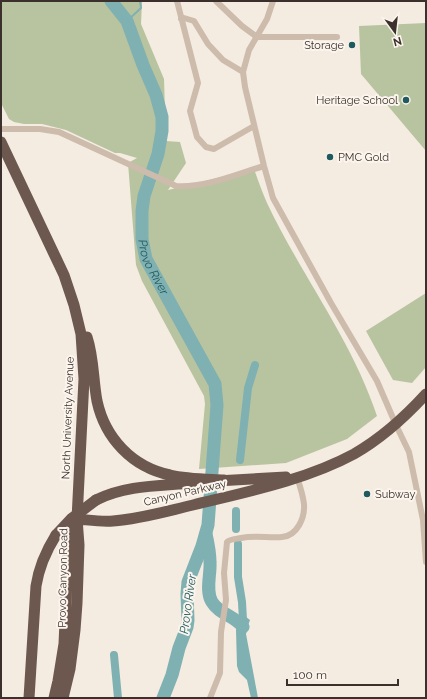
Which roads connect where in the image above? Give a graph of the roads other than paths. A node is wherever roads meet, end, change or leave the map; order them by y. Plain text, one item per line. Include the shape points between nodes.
1 (177, 1) edge
2 (216, 1) edge
3 (272, 1) edge
4 (181, 19) junction
5 (257, 37) junction
6 (338, 38) dead end
7 (243, 72) junction
8 (254, 126) junction
9 (1, 129) edge
10 (1, 142) edge
11 (264, 166) junction
12 (78, 319) junction
13 (426, 394) edge
14 (396, 425) junction
15 (297, 477) junction
16 (192, 481) junction
17 (77, 519) junction
18 (426, 562) edge
19 (30, 698) edge
20 (54, 698) edge
21 (63, 698) edge
22 (210, 698) edge

1 - 4 street
2 - 5 street
3 - 5 street via 267,19
4 - 7 street via 194,21 208,44 223,60
4 - 8 street via 198,83 190,111 197,137 206,147 214,149
5 - 6 street
5 - 7 street via 249,50
7 - 8 street
8 - 11 street
9 - 11 street via 40,129 59,132 168,183 183,187 211,182
10 - 12 highway, North University Avenue via 62,271
11 - 14 street via 273,198 377,381
12 - 16 highway via 91,350 100,411 114,440 127,454 147,467
12 - 17 highway, North University Avenue via 84,371
13 - 14 highway, Canyon Parkway
14 - 15 highway, Canyon Parkway via 355,453
14 - 18 street via 409,452 423,520
15 - 16 highway, Canyon Parkway
15 - 17 highway, Canyon Parkway via 125,520
15 - 22 street via 304,506 301,522 293,533 281,537 251,536 227,541 224,573 226,604 222,621 220,673
16 - 19 highway, bridge via 122,490 111,494 96,500 56,534 41,563 36,586
17 - 20 highway, Provo Canyon Road via 68,555 63,656
17 - 21 highway, Provo Canyon Road via 79,545 75,630 69,677

